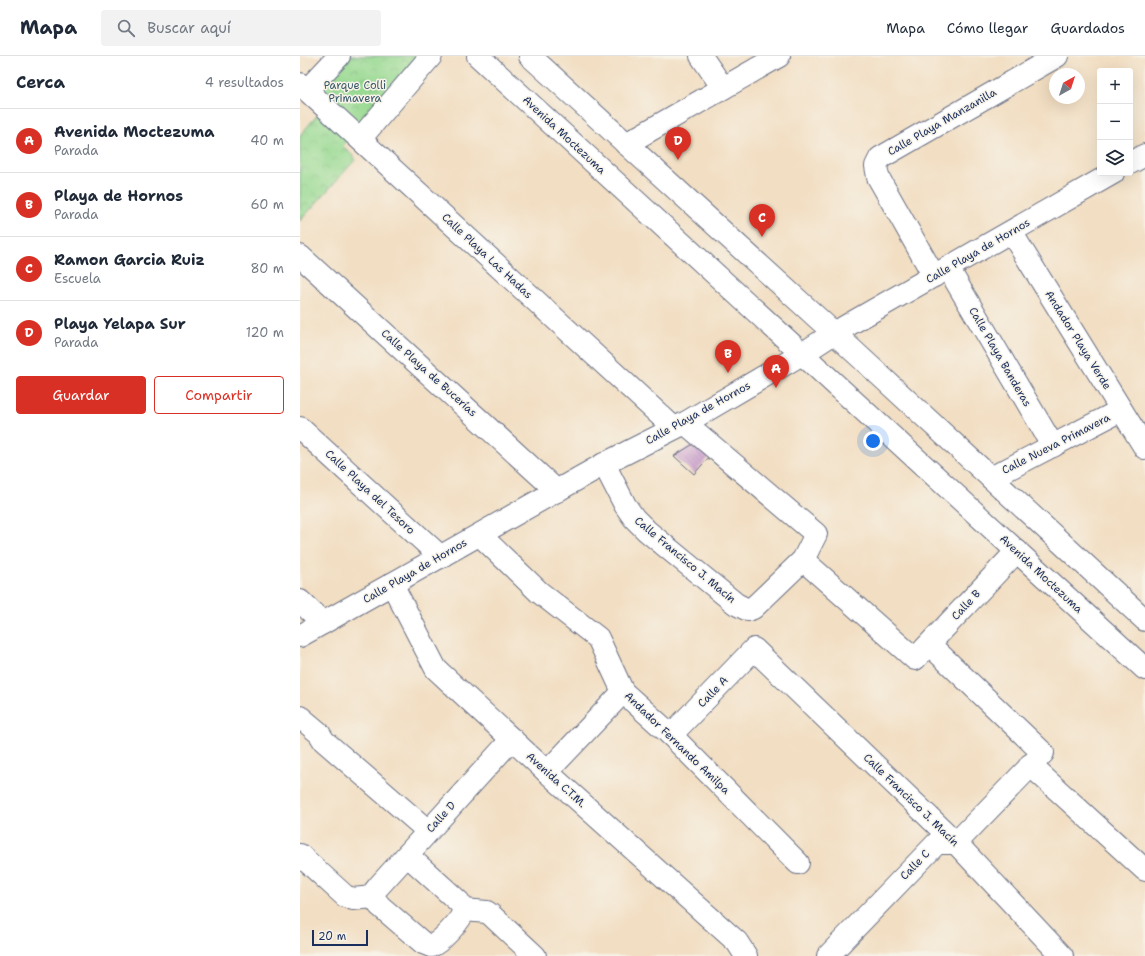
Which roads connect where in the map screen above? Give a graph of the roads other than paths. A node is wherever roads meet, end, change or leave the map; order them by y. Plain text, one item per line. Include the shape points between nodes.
1 (339, 56) edge
2 (431, 56) edge
3 (478, 56) edge
4 (530, 56) edge
5 (701, 56) edge
6 (779, 56) edge
7 (1057, 56) edge
8 (304, 87) edge
9 (722, 88) junction
10 (360, 139) junction
11 (626, 144) junction
12 (1145, 155) edge
13 (1133, 161) edge
14 (1108, 176) edge
15 (1011, 232) junction
16 (300, 256) edge
17 (941, 272) junction
18 (834, 333) junction
19 (802, 354) junction
20 (1121, 410) junction
21 (680, 425) junction
22 (300, 428) edge
23 (1052, 446) junction
24 (1145, 448) edge
25 (604, 464) junction
26 (991, 478) junction
27 (557, 491) junction
28 (480, 534) junction
29 (1017, 551) junction
30 (441, 557) junction
31 (802, 560) junction
32 (392, 584) junction
33 (300, 601) edge
34 (1144, 618) edge
35 (323, 623) junction
36 (300, 636) edge
37 (754, 649) joint
38 (922, 652) junction
39 (1145, 669) edge
40 (624, 692) junction
41 (300, 717) edge
42 (671, 735) junction
43 (512, 739) junction
44 (1036, 759) junction
45 (547, 772) junction
46 (428, 831) junction
47 (956, 843) junction
48 (300, 855) edge
49 (407, 855) junction
50 (798, 864) dead end
51 (1145, 870) edge
52 (373, 896) junction
53 (464, 910) junction
54 (430, 951) edge
55 (535, 956) edge
56 (746, 956) edge
57 (828, 956) edge
58 (1062, 956) edge

1 - 8 street
2 - 10 street
3 - 19 street, Avenida Moctezuma
4 - 11 street
5 - 9 street
6 - 9 street
7 - 17 street, Calle Playa Manzanilla via 880,158 876,166 878,177
8 - 10 street, Calle Playa Las Hadas
9 - 11 street
10 - 21 street, Calle Playa Las Hadas
11 - 18 street
12 - 13 street
14 - 15 street, Calle Playa de Hornos
15 - 17 street, Calle Playa de Hornos
15 - 20 street, Andador Playa Verde
16 - 27 street, Calle Playa de Bucerías
17 - 18 street, Calle Playa de Hornos
17 - 23 street, Calle Playa Banderas
18 - 19 street, Calle Playa de Hornos
18 - 26 street
19 - 21 street, Calle Playa de Hornos
19 - 29 street, Avenida Moctezuma
20 - 23 street, Calle Nueva Primavera
20 - 24 street, Andador Playa Verde
21 - 25 street, Calle Playa de Hornos
21 - 31 street, Calle Playa Las Hadas via 816,534
22 - 30 street, Calle Playa del Tesoro
23 - 26 street, Calle Nueva Primavera
25 - 27 street, Calle Playa de Hornos
25 - 31 street, Calle Francisco J. Macín via 625,505 646,531 736,604 748,610
26 - 34 street
27 - 28 street, Calle Playa de Hornos
28 - 30 street, Calle Playa de Hornos
28 - 40 street, Andador Fernando Amilpa via 539,592 598,638
29 - 38 street, Calle B
29 - 39 street, Avenida Moctezuma
30 - 32 street, Calle Playa de Hornos
31 - 38 street
32 - 35 street, Calle Playa de Hornos
32 - 43 street, Avenida C.T.M. via 436,669
33 - 35 street
35 - 36 street, Calle Playa de Hornos
37 - 42 street, Calle A
37 - 47 street, Calle Francisco J. Macín
38 - 44 street
40 - 42 street, Andador Fernando Amilpa
40 - 45 street
41 - 46 street
42 - 50 street, Andador Fernando Amilpa
43 - 45 street, Avenida C.T.M.
43 - 46 street, Calle D
44 - 47 street
44 - 51 street
45 - 56 street, Avenida C.T.M. via 737,942
46 - 49 street, Calle D
47 - 57 street, Calle C via 936,843
47 - 58 street, Calle Francisco J. Macín
48 - 52 street via 344,896 353,899
49 - 52 street, Calle D
49 - 53 street via 459,902
52 - 54 street via 380,906
53 - 54 street via 461,919
53 - 55 street via 486,912 491,915

